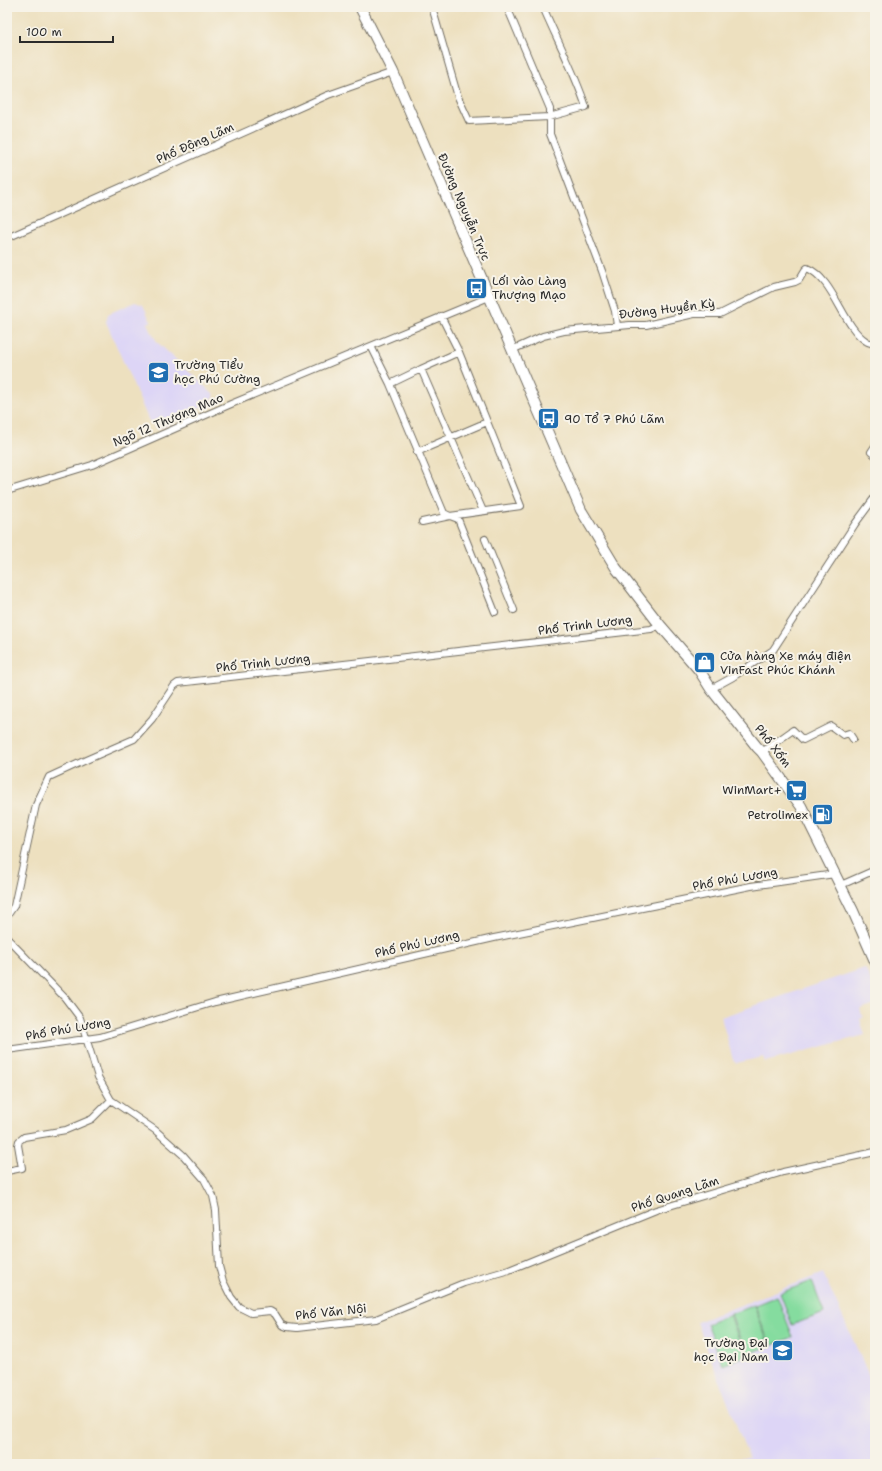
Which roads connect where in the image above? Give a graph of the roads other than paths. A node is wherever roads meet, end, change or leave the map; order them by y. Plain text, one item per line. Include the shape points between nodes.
1 (360, 7) edge
2 (432, 7) edge
3 (507, 7) edge
4 (543, 7) edge
5 (393, 72) junction
6 (549, 117) junction
7 (7, 238) edge
8 (489, 297) junction
9 (441, 316) junction
10 (616, 326) junction
11 (875, 344) edge
12 (371, 346) junction
13 (512, 350) junction
14 (459, 352) junction
15 (421, 368) junction
16 (390, 384) junction
17 (487, 422) junction
18 (451, 438) junction
19 (875, 446) edge
20 (417, 452) junction
21 (875, 455) edge
22 (7, 490) edge
23 (875, 497) edge
24 (483, 511) junction
25 (450, 516) junction
26 (422, 522) dead end
27 (485, 539) dead end
28 (514, 610) dead end
29 (495, 612) dead end
30 (660, 625) junction
31 (711, 689) junction
32 (853, 739) dead end
33 (762, 752) junction
34 (875, 870) edge
35 (835, 874) junction
36 (841, 885) junction
37 (7, 916) edge
38 (7, 938) edge
39 (875, 961) edge
40 (87, 1039) junction
41 (7, 1050) edge
42 (111, 1100) junction
43 (875, 1152) edge
44 (7, 1171) edge
45 (488, 1275) joint

1 - 5 highway, Đường Nguyễn Trực
2 - 6 street via 458,97 469,121
3 - 6 street via 550,109
4 - 6 street via 586,106
5 - 7 street, Phố Động Lãm via 328,95
5 - 8 highway, Đường Nguyễn Trực
6 - 10 street via 550,134 602,271 615,312
8 - 9 street, Ngõ 12 Thượng Mao
8 - 13 highway, Đường Nguyễn Trực
9 - 12 street, Ngõ 12 Thượng Mao
9 - 14 street
10 - 11 street, Đường Huyền Kỳ via 646,325 694,314 720,314 774,287 799,280 807,268 826,285 855,330 866,341
10 - 13 street, Đường Huyền Kỳ via 564,331 543,336
12 - 16 street
12 - 22 street, Ngõ 12 Thượng Mao via 92,465
13 - 30 highway, Đường Nguyễn Trực via 581,510 616,568
14 - 15 street
14 - 17 street
15 - 16 street
15 - 18 street
16 - 20 street
17 - 18 street
17 - 24 street via 521,506
18 - 20 street
18 - 24 street
19 - 21 street via 871,452
20 - 25 street via 444,513
23 - 31 street via 773,650
24 - 25 street
25 - 26 street
25 - 29 street via 458,519
27 - 28 street
30 - 31 highway, Phố Xốm via 699,670
30 - 37 street, Phố Trinh Lương via 651,629 178,683 134,739 49,777 36,805 14,906
31 - 33 highway, Phố Xốm
32 - 33 street via 849,734 842,735 831,726 804,740 793,730
33 - 35 highway, Phố Xốm via 801,806
34 - 36 street
35 - 36 highway, Phố Xốm
35 - 40 street, Phố Phú Lương via 751,886 494,938 215,1002
36 - 39 highway, Phố Xốm
38 - 40 street via 65,998 80,1018
40 - 41 street, Phố Phú Lương
40 - 42 street via 98,1077
42 - 44 street via 92,1119 66,1130 24,1137 18,1146 22,1168
42 - 45 street, Phố Văn Nội via 155,1130 183,1155 204,1179 213,1196 216,1210 219,1266 223,1281 239,1307 250,1313 270,1311 288,1328 376,1319
43 - 45 street, Phố Quang Lãm via 783,1172 656,1210 509,1270

